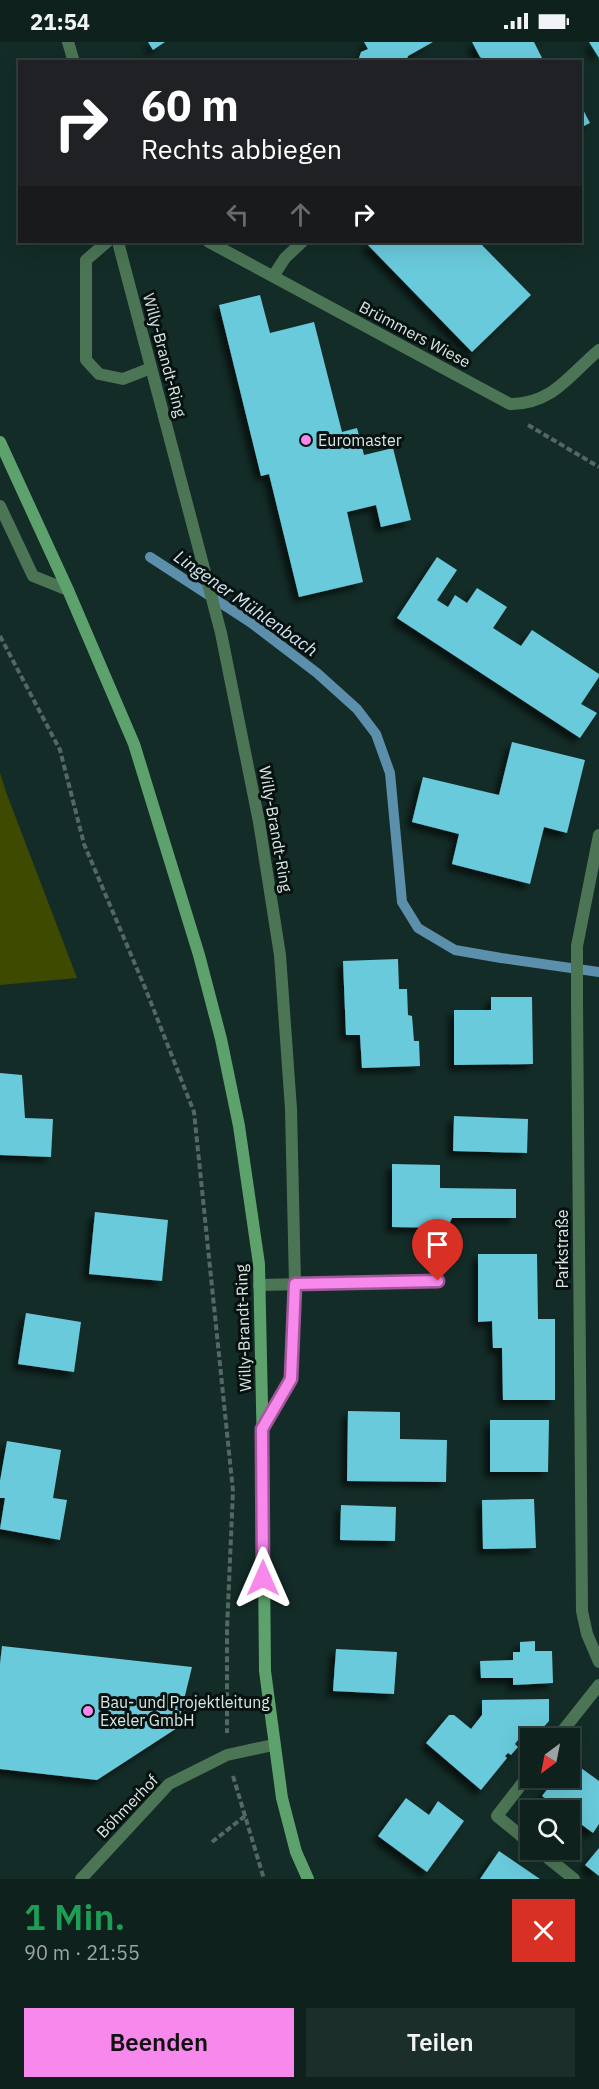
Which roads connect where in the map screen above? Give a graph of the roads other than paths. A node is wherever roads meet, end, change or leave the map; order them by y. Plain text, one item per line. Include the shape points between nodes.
1 (68, 42) edge
2 (73, 60) edge
3 (106, 243) edge
4 (118, 243) edge
5 (211, 243) edge
6 (301, 243) edge
7 (274, 275) junction
8 (599, 350) edge
9 (152, 368) junction
10 (0, 442) edge
11 (0, 506) edge
12 (68, 590) junction
13 (599, 835) edge
14 (438, 1281) dead end
15 (295, 1284) junction
16 (259, 1285) junction
17 (262, 1429) junction
18 (599, 1662) edge
19 (599, 1685) edge
20 (565, 1728) edge
21 (273, 1745) junction
22 (520, 1786) edge
23 (520, 1835) edge
24 (550, 1860) edge
25 (81, 1879) edge
26 (308, 1879) edge
27 (574, 1879) edge

1 - 2 street
3 - 9 street via 86,260 86,360 99,374 123,379
4 - 9 street, Willy-Brandt-Ring
5 - 7 street, Brümmers Wiese
6 - 7 street
7 - 8 street, Brümmers Wiese via 510,404 551,395
9 - 15 street, Willy-Brandt-Ring via 221,633 259,822 280,955 291,1109
10 - 12 main road, Willy-Brandt-Ring
11 - 12 street via 33,576
12 - 16 main road, Willy-Brandt-Ring via 134,744 199,955 239,1126
13 - 18 street, Parkstraße via 577,946 582,1611
14 - 15 street
15 - 16 street
15 - 17 street, Willy-Brandt-Ring via 291,1379
16 - 17 main road, Willy-Brandt-Ring
17 - 21 main road, Willy-Brandt-Ring via 265,1671
19 - 20 street
21 - 25 street, Böhmerhof via 227,1755 169,1784
21 - 26 main road, Willy-Brandt-Ring via 282,1798
22 - 23 street via 497,1816
24 - 27 street

